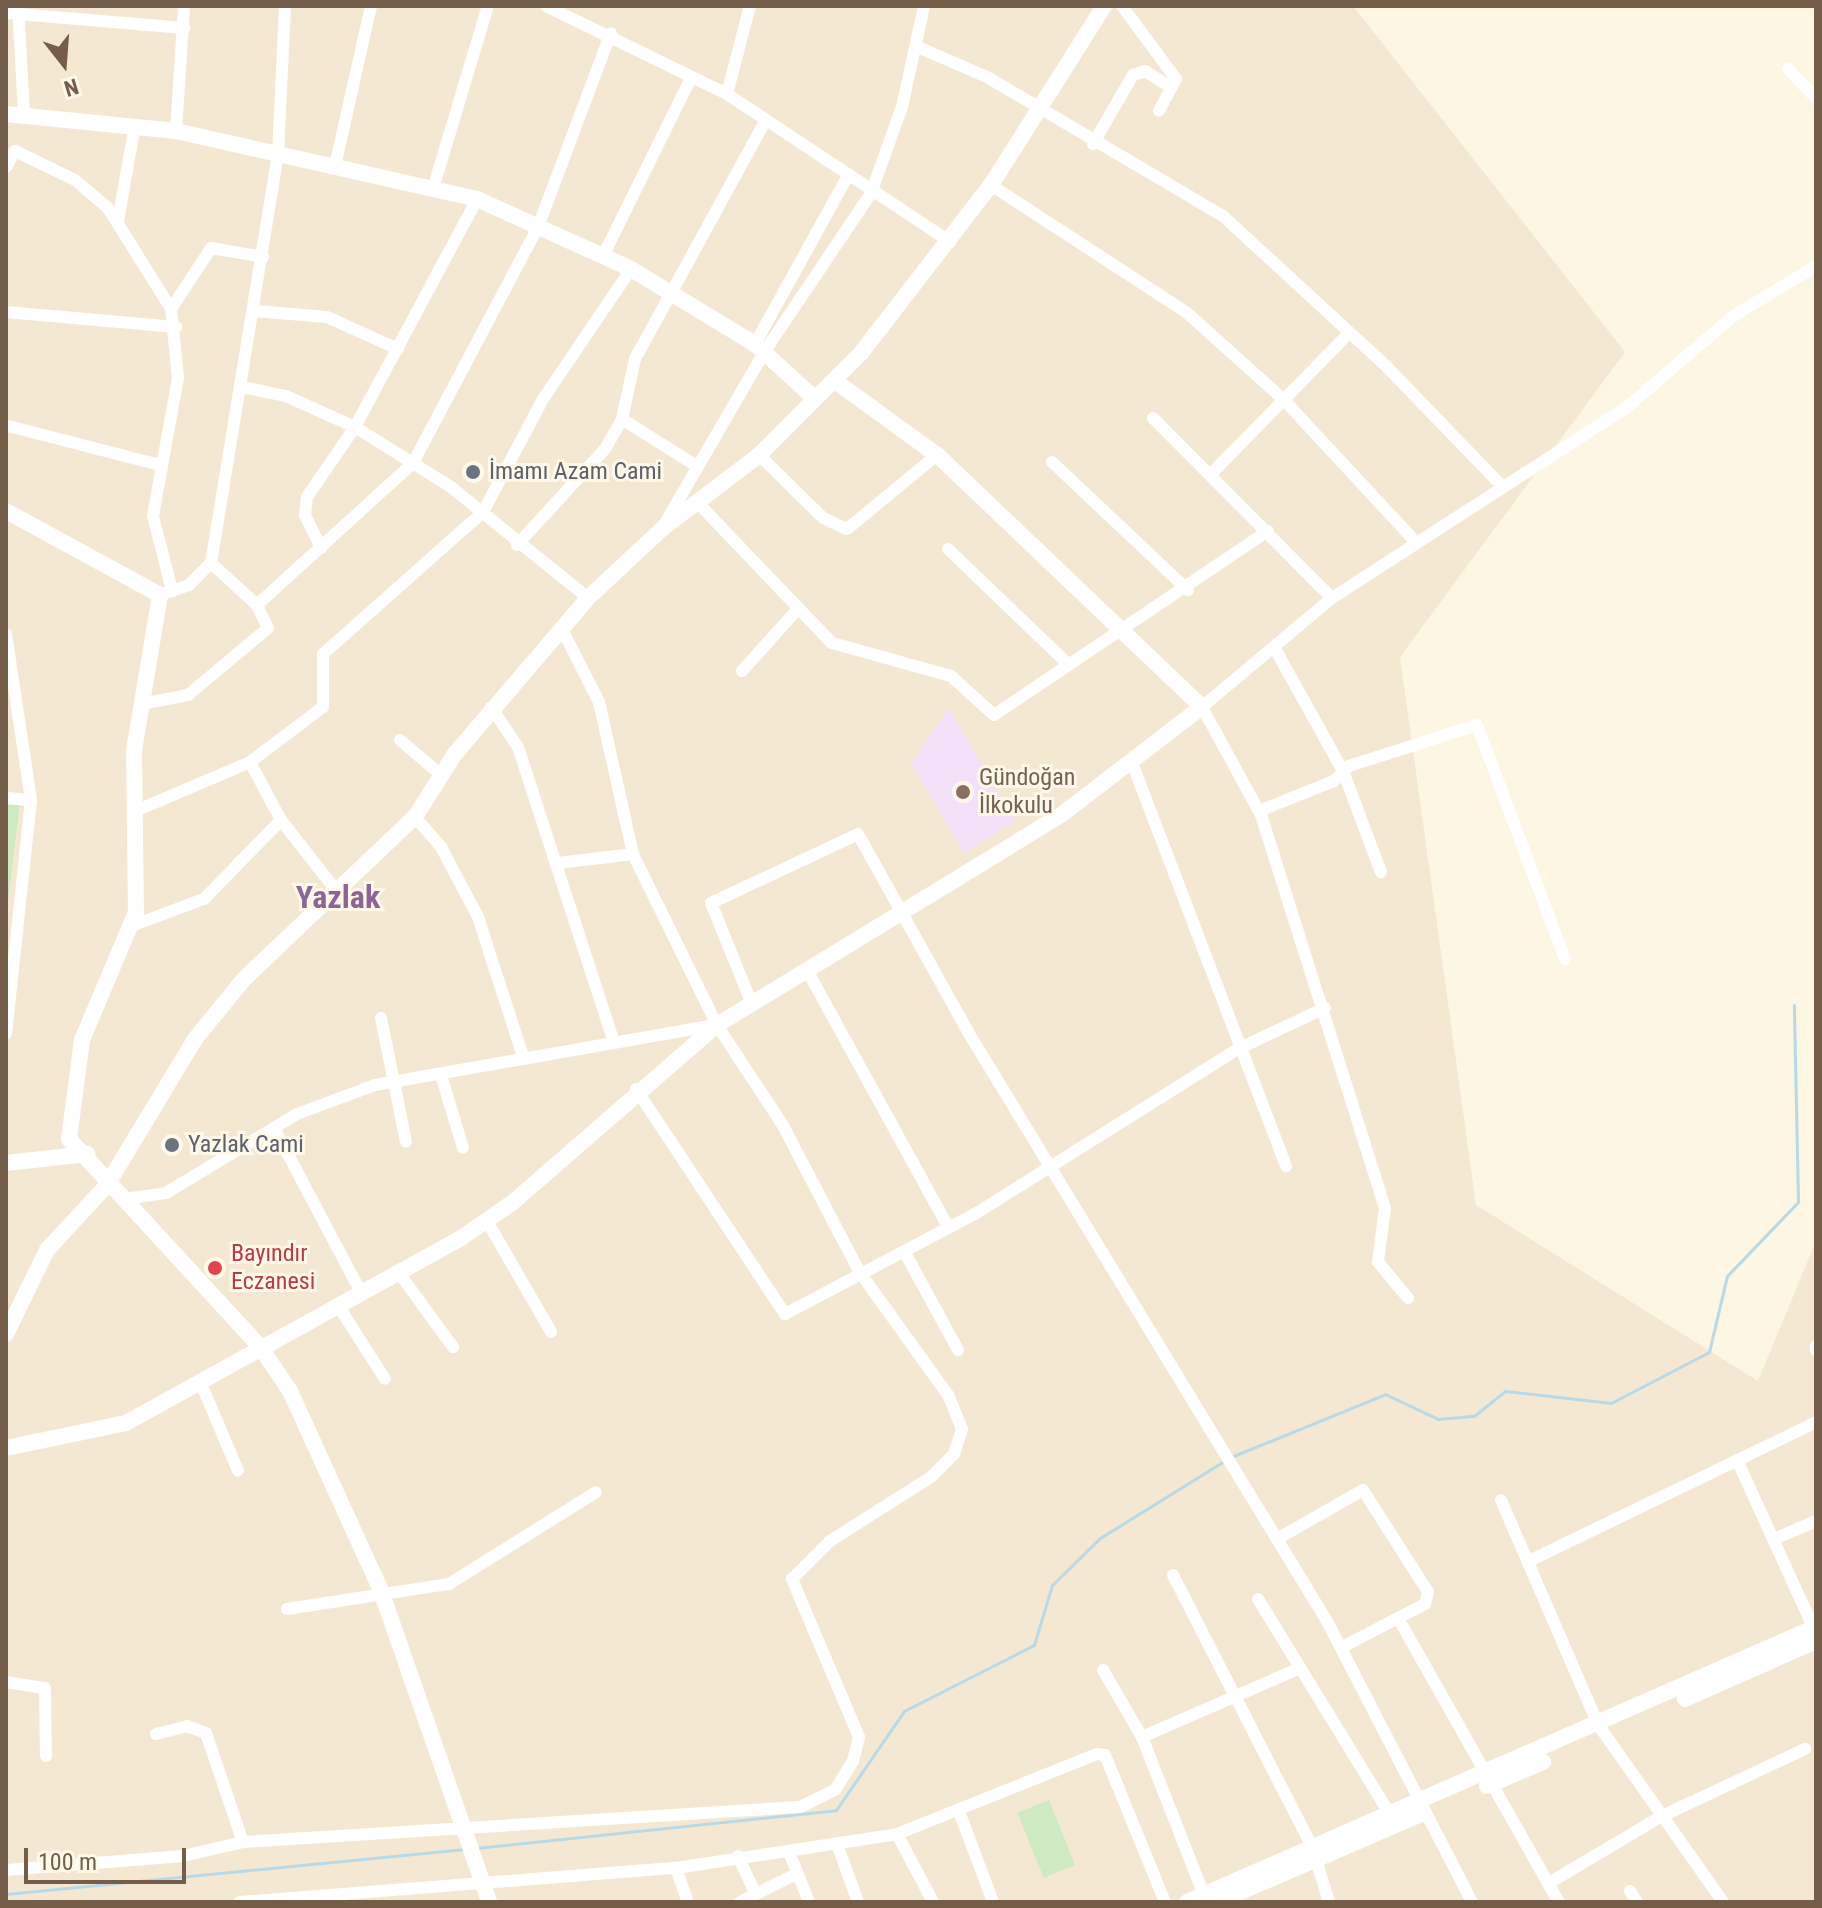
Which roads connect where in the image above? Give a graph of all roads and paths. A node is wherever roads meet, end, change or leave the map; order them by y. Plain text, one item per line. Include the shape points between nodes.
1 (184, 6) edge
2 (285, 6) edge
3 (371, 6) edge
4 (488, 6) edge
5 (546, 6) edge
6 (750, 6) edge
7 (924, 6) edge
8 (1104, 6) edge
9 (1122, 6) edge
10 (566, 9) edge
11 (14, 12) edge
12 (184, 28) junction
13 (611, 33) junction
14 (918, 47) junction
15 (1788, 69) dead end
16 (691, 78) junction
17 (1169, 86) junction
18 (727, 94) junction
19 (1816, 98) edge
20 (1033, 110) junction
21 (1159, 111) dead end
22 (6, 114) edge
23 (24, 115) junction
24 (766, 120) junction
25 (135, 125) junction
26 (176, 131) junction
27 (1093, 144) junction
28 (10, 150) edge
29 (278, 154) junction
30 (335, 166) junction
31 (6, 167) edge
32 (849, 174) junction
33 (991, 185) junction
34 (433, 189) junction
35 (871, 193) junction
36 (477, 199) junction
37 (118, 221) junction
38 (538, 227) junction
39 (951, 242) junction
40 (604, 254) junction
41 (263, 257) junction
42 (1816, 266) edge
43 (631, 269) junction
44 (674, 298) junction
45 (171, 309) junction
46 (254, 311) junction
47 (6, 312) edge
48 (176, 327) junction
49 (1348, 334) junction
50 (760, 347) junction
51 (398, 349) junction
52 (835, 381) junction
53 (242, 387) junction
54 (1282, 398) junction
55 (815, 399) junction
56 (1153, 418) dead end
57 (622, 419) junction
58 (355, 427) junction
59 (7, 428) edge
60 (759, 455) junction
61 (937, 455) junction
62 (1052, 462) dead end
63 (413, 463) junction
64 (160, 465) junction
65 (695, 465) junction
66 (1212, 473) junction
67 (1501, 485) junction
68 (698, 503) junction
69 (6, 511) edge
70 (483, 512) junction
71 (663, 528) junction
72 (1268, 531) junction
73 (1414, 540) junction
74 (517, 545) junction
75 (321, 548) junction
76 (948, 549) dead end
77 (211, 563) junction
78 (1188, 590) junction
79 (166, 593) junction
80 (588, 598) junction
81 (1332, 598) junction
82 (257, 605) junction
83 (797, 610) junction
84 (562, 629) junction
85 (1125, 630) junction
86 (6, 634) edge
87 (1274, 647) junction
88 (1067, 663) junction
89 (742, 671) dead end
90 (12, 704) edge
91 (142, 704) junction
92 (491, 707) junction
93 (1202, 707) junction
94 (400, 740) dead end
95 (1131, 760) junction
96 (250, 762) junction
97 (1343, 771) junction
98 (440, 774) junction
99 (6, 798) edge
100 (31, 800) junction
101 (1259, 811) junction
102 (133, 812) junction
103 (415, 817) junction
104 (281, 820) junction
105 (633, 854) junction
106 (558, 863) junction
107 (1381, 872) dead end
108 (338, 893) junction
109 (903, 913) junction
110 (129, 927) junction
111 (1565, 959) dead end
112 (808, 972) junction
113 (752, 1004) junction
114 (1325, 1008) junction
115 (381, 1018) dead end
116 (717, 1025) junction
117 (6, 1034) edge
118 (613, 1039) junction
119 (1240, 1048) junction
120 (524, 1059) junction
121 (441, 1075) junction
122 (393, 1082) junction
123 (636, 1089) junction
124 (274, 1128) junction
125 (406, 1142) dead end
126 (463, 1148) dead end
127 (88, 1154) junction
128 (6, 1163) edge
129 (1286, 1166) dead end
130 (1049, 1167) junction
131 (107, 1185) junction
132 (124, 1199) junction
133 (487, 1221) junction
134 (947, 1225) junction
135 (904, 1251) junction
136 (859, 1271) junction
137 (399, 1273) junction
138 (362, 1294) junction
139 (1408, 1298) dead end
140 (339, 1307) junction
141 (551, 1332) dead end
142 (6, 1334) edge
143 (453, 1347) dead end
144 (261, 1348) junction
145 (958, 1350) dead end
146 (385, 1379) dead end
147 (202, 1386) junction
148 (1816, 1422) edge
149 (6, 1448) edge
150 (1737, 1460) junction
151 (238, 1471) dead end
152 (596, 1492) dead end
153 (1501, 1500) dead end
154 (1816, 1521) edge
155 (1277, 1539) junction
156 (1774, 1539) junction
157 (1529, 1561) junction
158 (1173, 1575) dead end
159 (381, 1591) junction
160 (1258, 1599) dead end
161 (287, 1609) dead end
162 (1398, 1618) junction
163 (1815, 1632) edge
164 (1342, 1647) junction
165 (1300, 1668) junction
166 (1103, 1670) dead end
167 (6, 1682) edge
168 (1232, 1698) junction
169 (1602, 1730) junction
170 (156, 1734) dead end
171 (1142, 1737) junction
172 (1805, 1749) dead end
173 (46, 1756) dead end
174 (1488, 1780) junction
175 (1420, 1809) junction
176 (960, 1814) junction
177 (1390, 1814) junction
178 (1662, 1816) junction
179 (466, 1826) junction
180 (897, 1834) junction
181 (243, 1842) junction
182 (837, 1844) junction
183 (789, 1852) junction
184 (1313, 1855) junction
185 (738, 1856) junction
186 (676, 1868) junction
187 (6, 1870) edge
188 (796, 1874) junction
189 (1549, 1883) junction
190 (754, 1891) junction
191 (487, 1894) edge
192 (419, 1897) edge
193 (1210, 1898) edge
194 (240, 1902) edge
195 (256, 1902) edge
196 (688, 1902) edge
197 (740, 1902) edge
198 (809, 1902) edge
199 (858, 1902) edge
200 (933, 1902) edge
201 (993, 1902) edge
202 (1165, 1902) edge
203 (1187, 1902) edge
204 (1329, 1902) edge
205 (1472, 1902) edge
206 (1559, 1902) edge
207 (1723, 1902) edge

1 - 12 street
2 - 29 street
3 - 30 street
4 - 34 street
5 - 10 street
6 - 18 street
7 - 14 street
8 - 20 street
9 - 17 street via 1169,66 1176,79
10 - 13 street
11 - 12 street
11 - 23 street
12 - 26 street
13 - 16 street
13 - 38 street
14 - 20 street via 987,77
14 - 35 street
15 - 19 street
16 - 18 street
16 - 40 street
17 - 21 street
17 - 27 street via 1145,71 1133,75
18 - 24 street
20 - 27 street
20 - 33 street
22 - 23 street
23 - 25 street
24 - 32 street
24 - 44 street
25 - 26 street
25 - 37 street
26 - 29 street
27 - 49 street via 1223,216
28 - 31 street
28 - 37 street via 75,180
29 - 30 street
29 - 41 street
30 - 34 street
32 - 35 street
32 - 50 street
33 - 39 street
33 - 54 street via 1186,312
34 - 36 street
35 - 39 street
35 - 50 street
36 - 38 street
36 - 51 street
37 - 45 street
38 - 40 street
38 - 63 street
39 - 52 street
40 - 43 street
41 - 45 street via 211,248
41 - 46 street
42 - 67 street via 1732,317 1626,408
43 - 44 street
43 - 70 street via 543,399
44 - 50 street
44 - 57 street via 627,378
45 - 48 street
46 - 51 street via 327,317
46 - 53 street
47 - 48 street
48 - 64 street via 178,378
49 - 54 street
49 - 67 street
50 - 55 street
50 - 65 street
51 - 58 street
52 - 55 street
52 - 61 street
53 - 58 street via 286,396
53 - 77 street
54 - 66 street
54 - 73 street
55 - 60 street
56 - 66 street
57 - 65 street
57 - 74 street via 581,481
58 - 63 street
58 - 75 street via 307,497 305,515
59 - 64 street
60 - 61 street via 823,518 847,529
60 - 68 street
61 - 85 street
62 - 78 street
63 - 70 street
63 - 75 street
64 - 79 street via 153,516
65 - 71 street
66 - 72 street
67 - 73 street
68 - 71 street
68 - 83 street
69 - 79 street
70 - 74 street
70 - 96 street via 413,580 328,647 321,662 323,707
71 - 80 street
72 - 78 street
72 - 81 street
73 - 81 street
74 - 80 street
75 - 82 street
76 - 88 street
77 - 79 street via 189,585
77 - 82 street
78 - 85 street
79 - 91 street
80 - 84 street
81 - 87 street
82 - 91 street via 267,620 265,634 188,695
83 - 88 street via 847,650 951,676 994,715
83 - 89 street
84 - 92 street
84 - 105 street via 599,702
85 - 88 street
85 - 93 street
86 - 90 street
87 - 93 street
87 - 97 street
90 - 100 street
91 - 102 street
92 - 98 street
92 - 106 street via 518,747
93 - 95 street
93 - 101 street
94 - 98 street
95 - 109 street via 1061,815
95 - 119 street
96 - 102 street
96 - 104 street
97 - 101 street
97 - 107 street
97 - 111 street via 1477,725
98 - 103 street
99 - 100 street
100 - 117 street
101 - 114 street
102 - 110 street via 141,867
103 - 108 street
103 - 120 street via 441,847 478,917
104 - 108 street
104 - 110 street via 204,899
105 - 106 street
105 - 116 street
106 - 118 street
108 - 131 street via 244,979 195,1039
109 - 112 street
109 - 113 street via 858,834 738,886 711,903 713,921
109 - 130 street
110 - 127 street via 82,1040 68,1108 69,1139
112 - 113 street
112 - 134 street
113 - 116 street
114 - 119 street
114 - 139 street via 1385,1208 1378,1262
115 - 122 street
116 - 118 street
116 - 123 street
116 - 136 street via 782,1124
118 - 120 street
119 - 129 street
119 - 130 street
120 - 121 street
121 - 122 street
121 - 126 street
122 - 124 street
122 - 125 street
123 - 133 street
123 - 136 street via 778,1309 796,1312
124 - 132 street via 166,1193
124 - 138 street
127 - 128 street
127 - 131 street
130 - 134 street
130 - 155 street
131 - 132 street
131 - 142 street via 47,1250
132 - 144 street
133 - 137 street
133 - 141 street
134 - 135 street
135 - 136 street
135 - 145 street
136 - 179 street via 948,1395 962,1429 954,1454 931,1477 830,1541 792,1579 859,1737 835,1790 800,1807
137 - 138 street
137 - 143 street
138 - 140 street
140 - 144 street
140 - 146 street
144 - 147 street
144 - 159 street via 341,1490
147 - 149 street via 126,1423
147 - 151 street
148 - 150 street
150 - 156 street
150 - 157 street
152 - 159 street via 449,1584
153 - 157 street
154 - 156 street
155 - 162 street via 1363,1490 1428,1592 1425,1604
155 - 164 street
156 - 163 street
157 - 169 street
158 - 168 street
159 - 161 street
159 - 179 street
160 - 165 street
162 - 164 street
162 - 174 street
163 - 169 street
164 - 175 street
165 - 168 street
165 - 177 street
166 - 171 street
167 - 173 street via 45,1688
168 - 171 street
168 - 184 street
169 - 174 street
169 - 178 street
170 - 181 street via 196,1726 206,1733
171 - 193 street
172 - 178 street
174 - 175 street
174 - 189 street
175 - 177 street
175 - 184 street
175 - 205 street
176 - 180 street
176 - 201 street
176 - 202 street via 1105,1755
177 - 184 street
178 - 189 street
178 - 207 street
179 - 181 street
179 - 191 street
180 - 182 street
180 - 200 street
181 - 187 street via 183,1856
182 - 183 street
182 - 199 street
183 - 185 street
183 - 188 street
184 - 193 street
184 - 204 street
185 - 186 street
185 - 190 street
186 - 191 street
186 - 196 street
188 - 190 street
188 - 198 street
189 - 206 street
190 - 197 street
191 - 192 street
192 - 195 street
193 - 203 street
194 - 195 street

